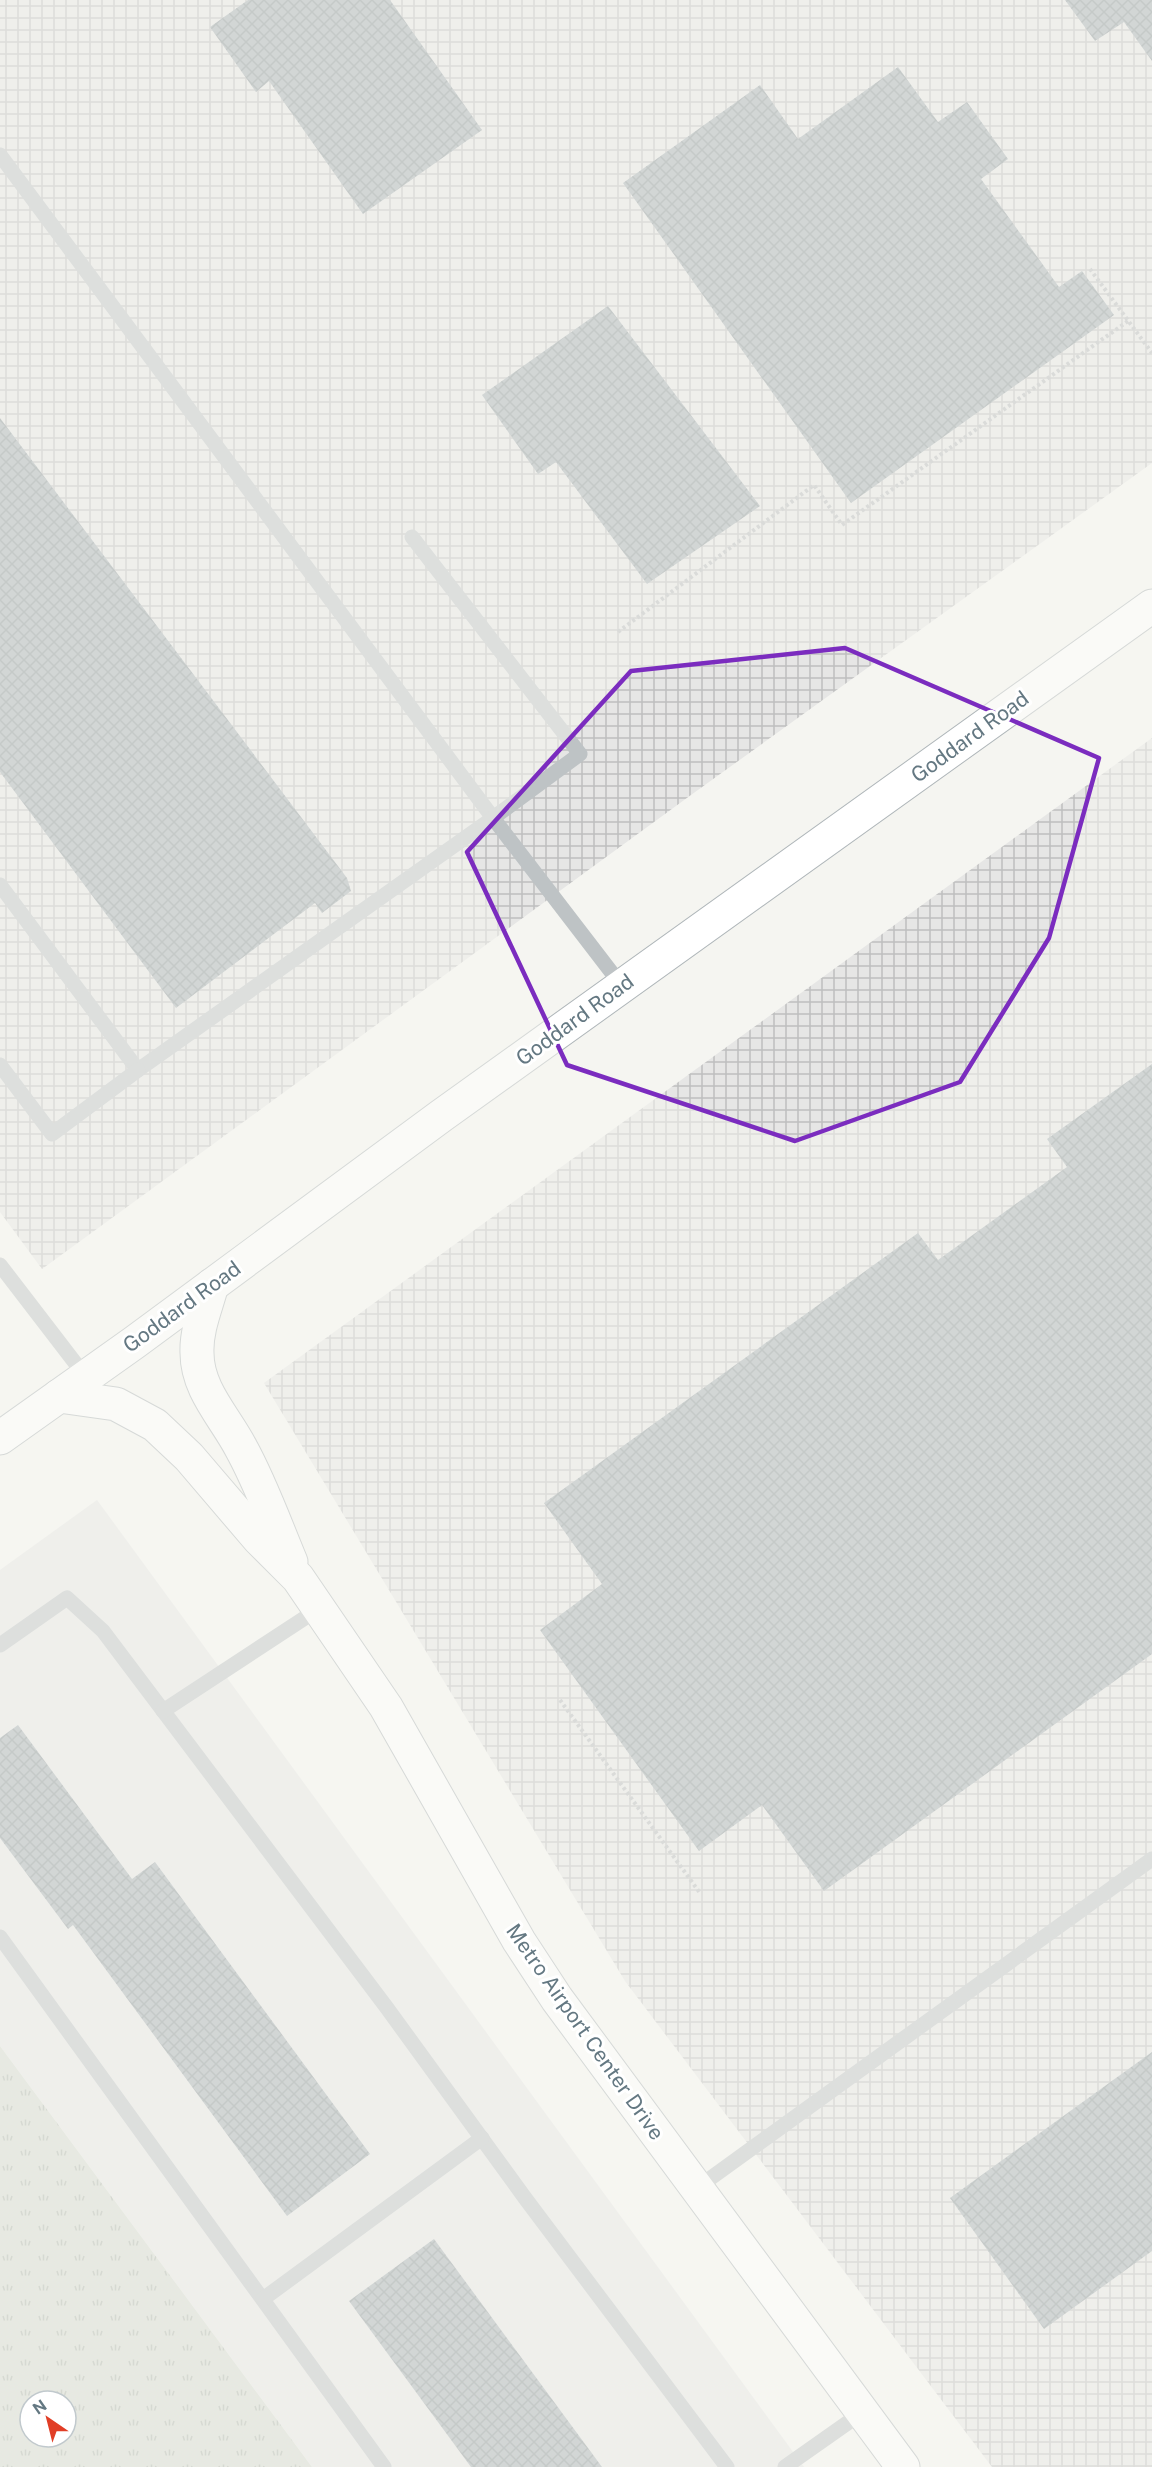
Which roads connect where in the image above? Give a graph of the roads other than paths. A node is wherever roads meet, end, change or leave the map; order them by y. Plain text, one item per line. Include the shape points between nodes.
1 (0, 156) edge
2 (412, 537) dead end
3 (1152, 606) edge
4 (493, 818) junction
5 (0, 885) edge
6 (622, 986) junction
7 (0, 1065) edge
8 (138, 1070) junction
9 (0, 1265) edge
10 (212, 1285) junction
11 (86, 1377) junction
12 (59, 1396) junction
13 (0, 1438) edge
14 (298, 1578) junction
15 (320, 1608) junction
16 (0, 1645) edge
17 (163, 1711) junction
18 (1152, 1859) edge
19 (0, 1937) edge
20 (482, 2138) junction
21 (697, 2188) junction
22 (263, 2300) junction
23 (862, 2412) junction
24 (384, 2467) edge
25 (727, 2467) edge
26 (785, 2467) edge
27 (903, 2467) edge

1 - 4 lane
2 - 4 lane via 580,754
3 - 6 street, Goddard Road
4 - 6 lane
4 - 8 lane
5 - 8 lane
6 - 10 street, Goddard Road
7 - 8 lane via 52,1134
9 - 11 lane
10 - 11 street, Goddard Road
10 - 14 street, Metro Airport Center Drive via 196,1354 205,1391 241,1446
11 - 12 street, Goddard Road
12 - 13 street, Goddard Road
12 - 14 street, Metro Airport Center Drive via 116,1404 155,1425
14 - 15 street, Metro Airport Center Drive
15 - 17 lane
15 - 21 street, Metro Airport Center Drive via 386,1707 519,1941 557,2000
16 - 17 lane via 67,1598 104,1631
17 - 20 lane
18 - 21 lane
19 - 22 lane
20 - 22 lane
20 - 25 lane
21 - 23 street, Metro Airport Center Drive
22 - 24 lane
23 - 26 lane
23 - 27 street, Metro Airport Center Drive

